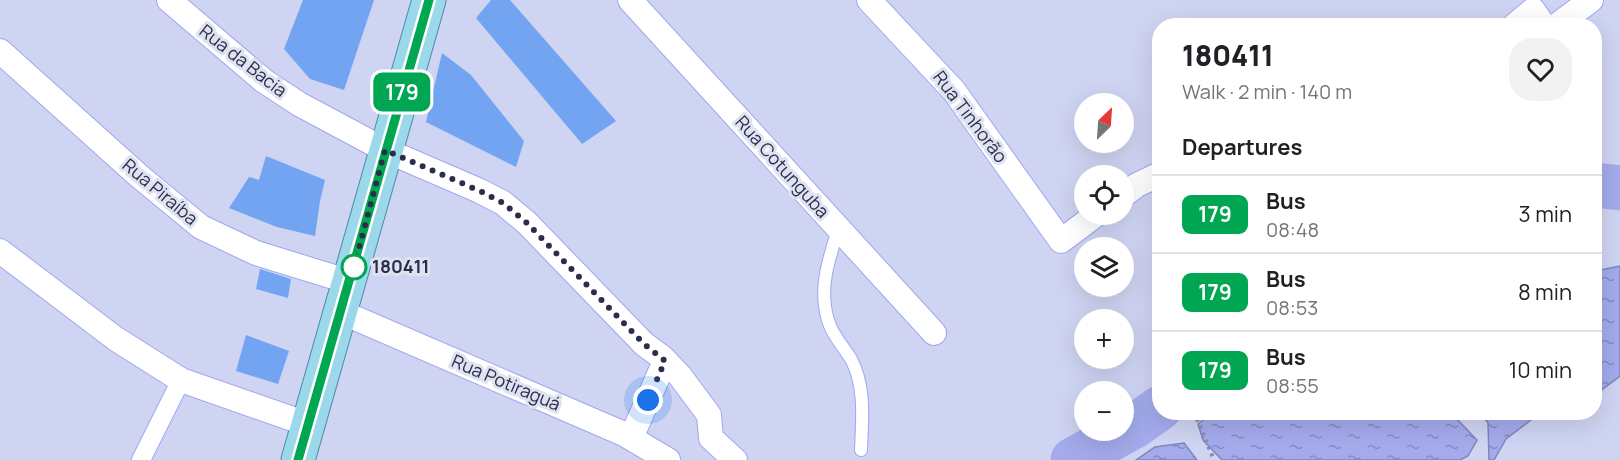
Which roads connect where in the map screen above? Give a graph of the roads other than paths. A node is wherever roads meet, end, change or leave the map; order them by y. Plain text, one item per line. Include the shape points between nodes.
1 (169, 0) edge
2 (429, 0) edge
3 (630, 0) edge
4 (869, 0) edge
5 (1591, 0) edge
6 (1524, 18) edge
7 (1538, 18) edge
8 (1567, 18) edge
9 (0, 51) edge
10 (385, 150) junction
11 (1152, 178) edge
12 (1134, 187) edge
13 (1082, 225) edge
14 (838, 229) junction
15 (0, 250) edge
16 (346, 297) junction
17 (934, 333) dead end
18 (665, 361) junction
19 (182, 380) junction
20 (307, 424) junction
21 (631, 438) junction
22 (861, 450) dead end
23 (141, 460) edge
24 (298, 460) edge
25 (668, 460) edge
26 (735, 460) edge

1 - 10 street, Rua da Bacia via 264,81
2 - 10 main road
3 - 14 street, Rua Cotunguba
4 - 13 street, Rua Tinhorão via 954,91 1061,241
5 - 8 street
6 - 7 street via 1533,10
9 - 16 street, Rua Piraíba via 201,227
10 - 16 main road
10 - 18 street, Rua da Bacia via 503,203
11 - 12 street
14 - 17 street, Rua Cotunguba
14 - 22 lane via 825,275 824,306 832,332 858,378
15 - 19 street via 116,339
16 - 20 main road
16 - 21 street, Rua Potiraguá
18 - 21 street
18 - 26 street, Rua da Bacia via 709,415 711,438
19 - 20 street
19 - 23 street
20 - 24 main road
21 - 25 street, Rua Potiraguá

